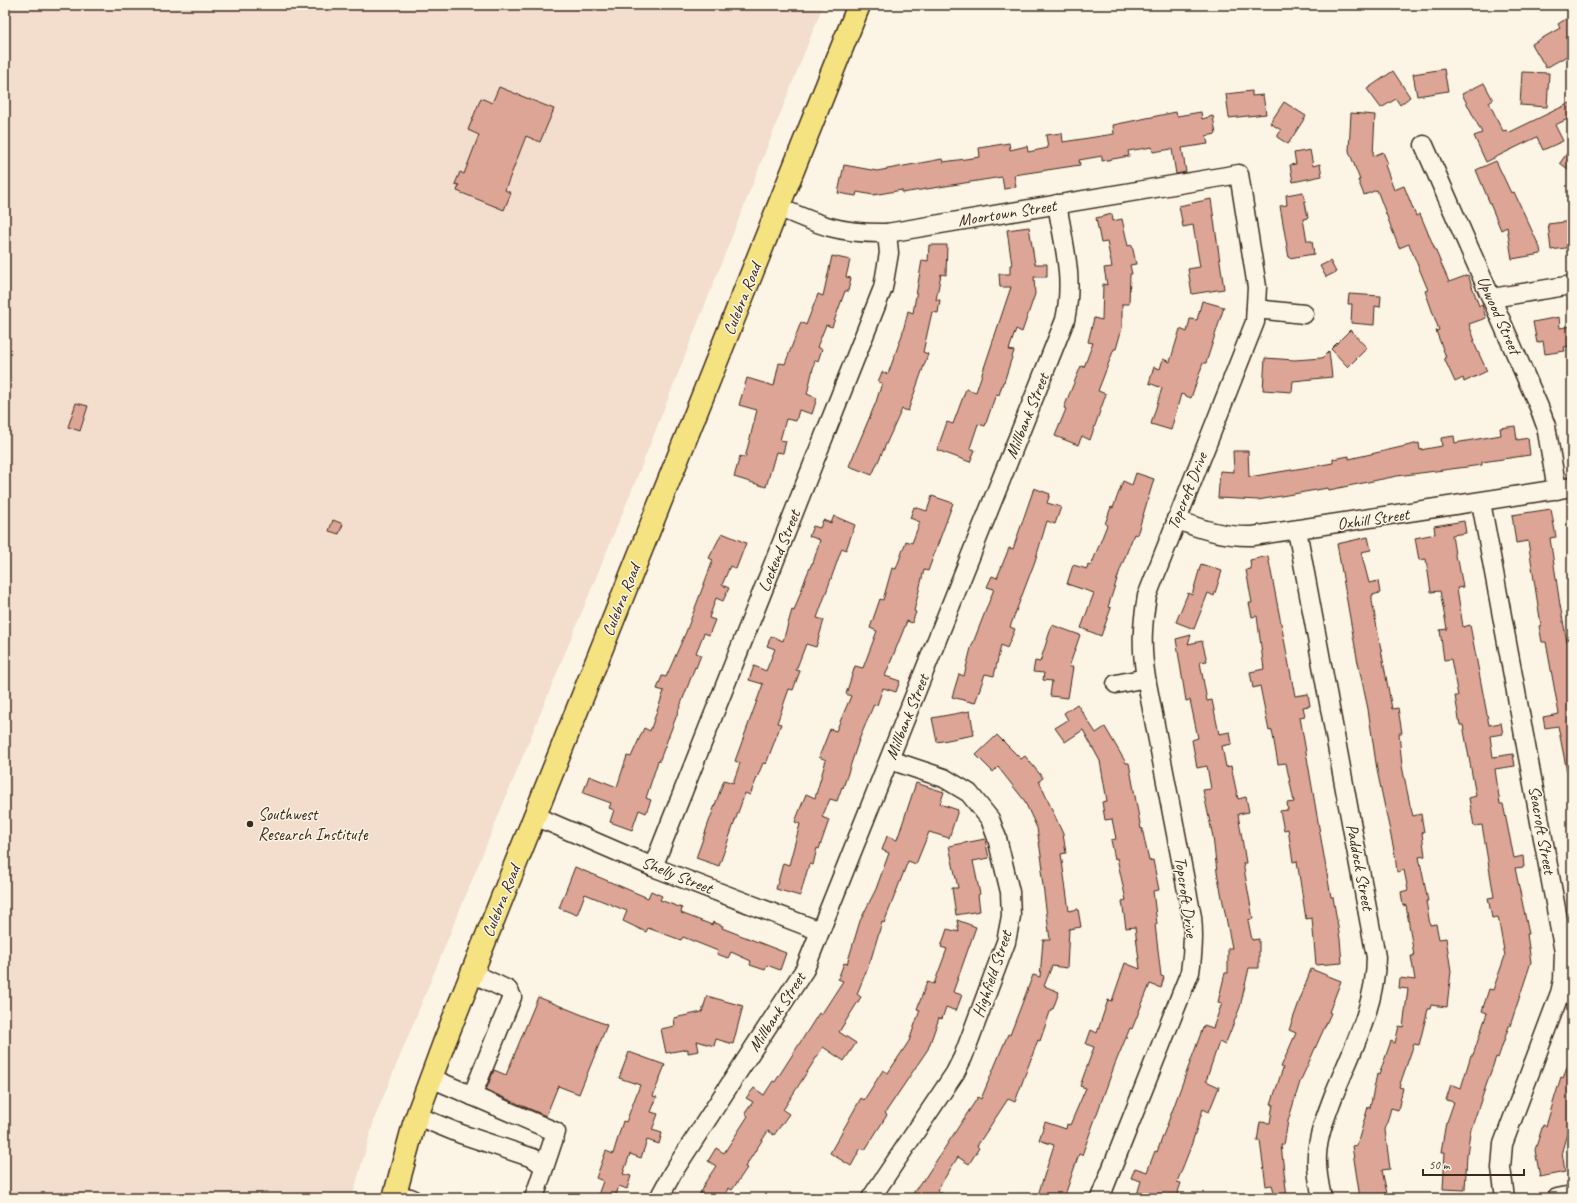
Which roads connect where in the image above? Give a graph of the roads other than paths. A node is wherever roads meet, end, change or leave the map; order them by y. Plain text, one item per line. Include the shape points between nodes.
1 (859, 5) edge
2 (1424, 145) dead end
3 (1239, 174) joint
4 (1057, 204) junction
5 (778, 207) junction
6 (887, 232) junction
7 (1572, 285) edge
8 (1492, 298) junction
9 (1256, 309) junction
10 (1304, 314) dead end
11 (1565, 489) edge
12 (1481, 502) junction
13 (1176, 519) junction
14 (1297, 530) junction
15 (1146, 678) junction
16 (1116, 684) dead end
17 (890, 760) junction
18 (535, 816) junction
19 (654, 867) junction
20 (820, 931) junction
21 (472, 973) junction
22 (431, 1078) junction
23 (472, 1096) junction
24 (417, 1116) junction
25 (544, 1166) junction
26 (1572, 1195) edge
27 (400, 1197) edge
28 (534, 1198) edge
29 (659, 1198) edge
30 (871, 1198) edge
31 (1100, 1198) edge
32 (1322, 1198) edge
33 (1505, 1198) edge
34 (1557, 1198) edge

1 - 5 main road, Culebra Road
2 - 8 street, Upwood Street
3 - 4 street, Moortown Street
3 - 9 street, Topcroft Drive via 1258,287
4 - 6 street, Moortown Street
4 - 17 street, Millbank Street via 1069,275 1070,298 1065,320
5 - 6 street, Moortown Street via 830,229
5 - 18 main road, Culebra Road
6 - 19 street, Lockend Street via 888,265 883,288
7 - 8 street
8 - 11 street, Upwood Street via 1546,426
9 - 10 street
9 - 13 street, Topcroft Drive via 1251,334
11 - 12 street, Oxhill Street
12 - 14 street, Oxhill Street
12 - 33 street, Seacroft Street via 1564,952 1560,993 1503,1144 1501,1168
13 - 14 street, Oxhill Street via 1223,535 1253,536
13 - 15 street, Topcroft Drive via 1146,596 1141,651
14 - 32 street, Paddock Street via 1376,957 1372,998 1322,1126 1317,1168
15 - 16 street
15 - 31 street, Topcroft Drive via 1192,917 1193,945 1190,972
17 - 20 street, Millbank Street
17 - 30 street, Highfield Street via 944,778 969,793 981,806 990,819 997,838 1010,892 1011,916 1006,942 955,1074
18 - 19 street, Shelly Street
18 - 21 main road, Culebra Road
19 - 20 street, Shelly Street
20 - 29 street, Millbank Street via 800,980 673,1172
21 - 22 main road, Culebra Road
21 - 23 street via 508,990 512,997
22 - 23 street
22 - 24 main road, Culebra Road
23 - 25 street via 556,1132
24 - 25 street via 533,1158
24 - 27 main road, Culebra Road
25 - 28 street
26 - 34 street

